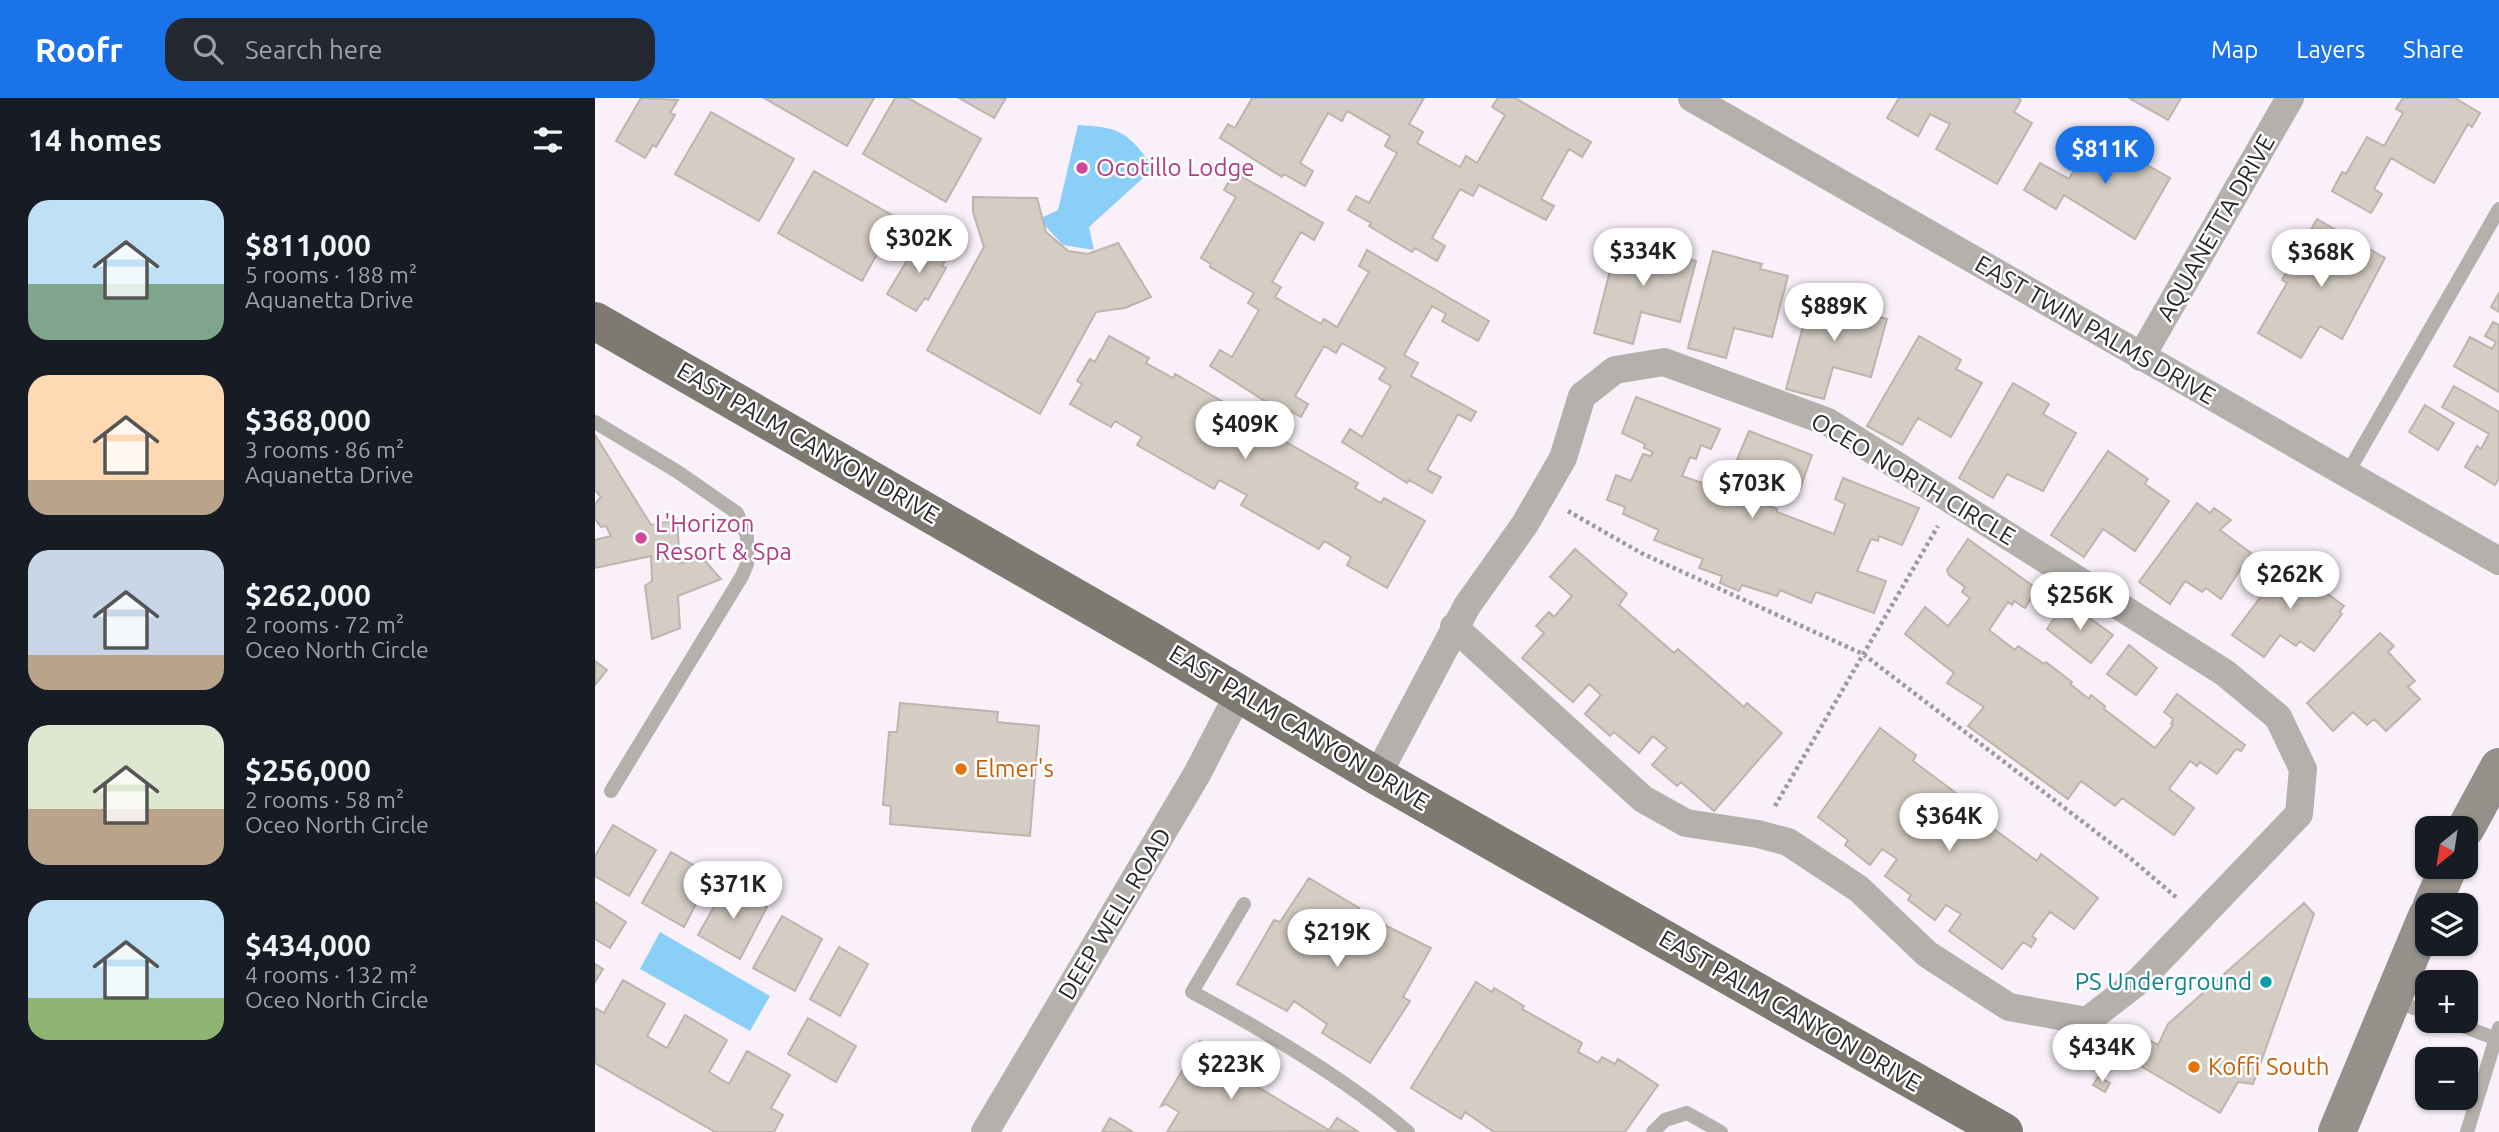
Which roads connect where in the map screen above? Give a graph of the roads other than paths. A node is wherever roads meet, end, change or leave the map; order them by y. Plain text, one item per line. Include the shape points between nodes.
1 (1692, 98) edge
2 (2290, 98) edge
3 (2499, 209) edge
4 (596, 325) edge
5 (2141, 357) junction
6 (595, 422) edge
7 (2347, 474) junction
8 (2499, 561) edge
9 (1454, 627) junction
10 (1239, 693) junction
11 (2499, 767) edge
12 (1377, 776) junction
13 (611, 790) dead end
14 (2472, 816) edge
15 (1244, 904) dead end
16 (2415, 944) edge
17 (2391, 999) junction
18 (2415, 1008) edge
19 (2478, 1028) edge
20 (2496, 1033) edge
21 (985, 1132) edge
22 (1408, 1132) edge
23 (1653, 1132) edge
24 (1721, 1132) edge
25 (2004, 1132) edge
26 (2337, 1132) edge
27 (2467, 1132) edge

1 - 5 street, EAST TWIN PALMS DRIVE
2 - 5 street, AQUANETTA DRIVE
3 - 7 lane
4 - 10 main road, EAST PALM CANYON DRIVE
5 - 7 street, EAST TWIN PALMS DRIVE
6 - 13 lane via 737,513 747,536 742,576
7 - 8 street, EAST TWIN PALMS DRIVE
9 - 9 street, OCEO NORTH CIRCLE via 1643,799 1686,823 1788,842 1859,889 1927,954 2009,1007 2087,1021 2140,980 2299,814 2303,769 2277,717 2225,673 1828,422 1664,362 1615,370 1582,396 1563,458
9 - 12 street, OCEO NORTH CIRCLE
10 - 12 main road, EAST PALM CANYON DRIVE
10 - 21 street, DEEP WELL ROAD via 1197,774
11 - 14 street
12 - 25 main road, EAST PALM CANYON DRIVE
15 - 22 lane via 1192,992 1246,1021
16 - 17 street
17 - 18 lane
17 - 26 street
19 - 20 lane
20 - 27 lane
23 - 24 lane via 1665,1120 1686,1113

